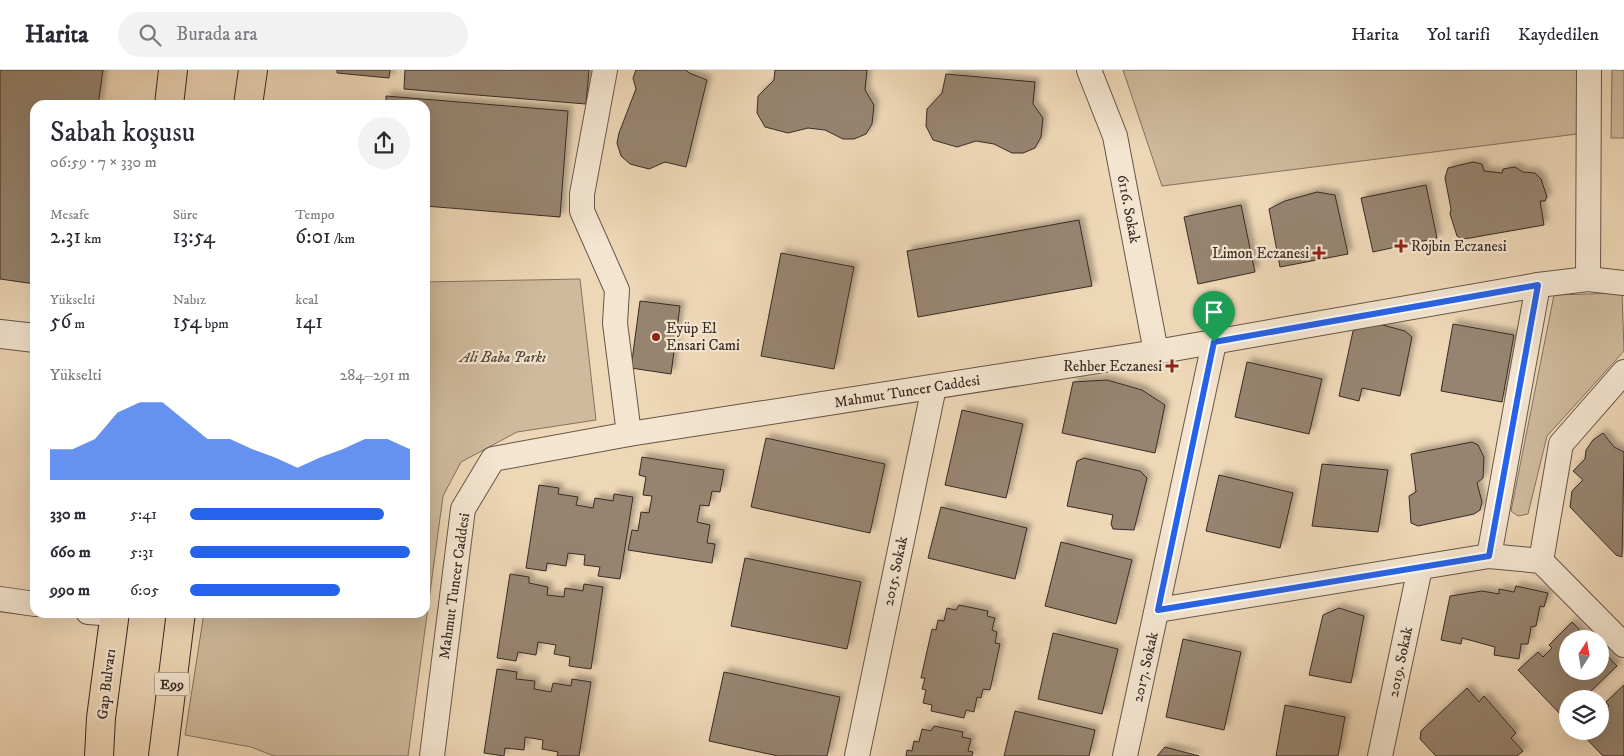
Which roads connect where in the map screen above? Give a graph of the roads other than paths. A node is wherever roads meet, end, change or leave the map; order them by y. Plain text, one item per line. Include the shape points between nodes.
1 (173, 70) edge
2 (253, 70) edge
3 (605, 70) edge
4 (1089, 70) edge
5 (1589, 70) edge
6 (170, 100) edge
7 (249, 100) edge
8 (1588, 279) junction
9 (1624, 283) edge
10 (1538, 285) junction
11 (0, 334) edge
12 (30, 337) edge
13 (1214, 342) junction
14 (1156, 352) junction
15 (1624, 372) edge
16 (934, 387) junction
17 (630, 434) junction
18 (1489, 556) junction
19 (1541, 561) junction
20 (1420, 568) junction
21 (0, 599) edge
22 (30, 603) edge
23 (1158, 610) junction
24 (114, 618) edge
25 (180, 618) edge
26 (1624, 644) edge
27 (99, 756) edge
28 (163, 756) edge
29 (432, 756) edge
30 (857, 756) edge
31 (1125, 756) edge
32 (1380, 756) edge

1 - 6 highway
2 - 7 highway
3 - 17 street via 582,194 582,210 617,290 616,323
4 - 14 street, 6116. Sokak via 1115,136
5 - 8 street
8 - 9 street, Mahmut Tuncer Caddesi
8 - 10 street, Mahmut Tuncer Caddesi
10 - 13 street, Mahmut Tuncer Caddesi
10 - 18 street
11 - 12 street
13 - 14 street, Mahmut Tuncer Caddesi
13 - 23 street, 2017. Sokak
14 - 16 street, Mahmut Tuncer Caddesi
15 - 19 street via 1561,444
16 - 17 street, Mahmut Tuncer Caddesi
16 - 30 street, 2015. Sokak
17 - 29 street, Mahmut Tuncer Caddesi via 493,459 464,509
18 - 19 street
18 - 20 street
19 - 26 street
20 - 23 street
20 - 32 street, 2019. Sokak
21 - 22 street
23 - 31 street, 2017. Sokak
24 - 27 highway, Gap Bulvarı
25 - 28 highway, E99

